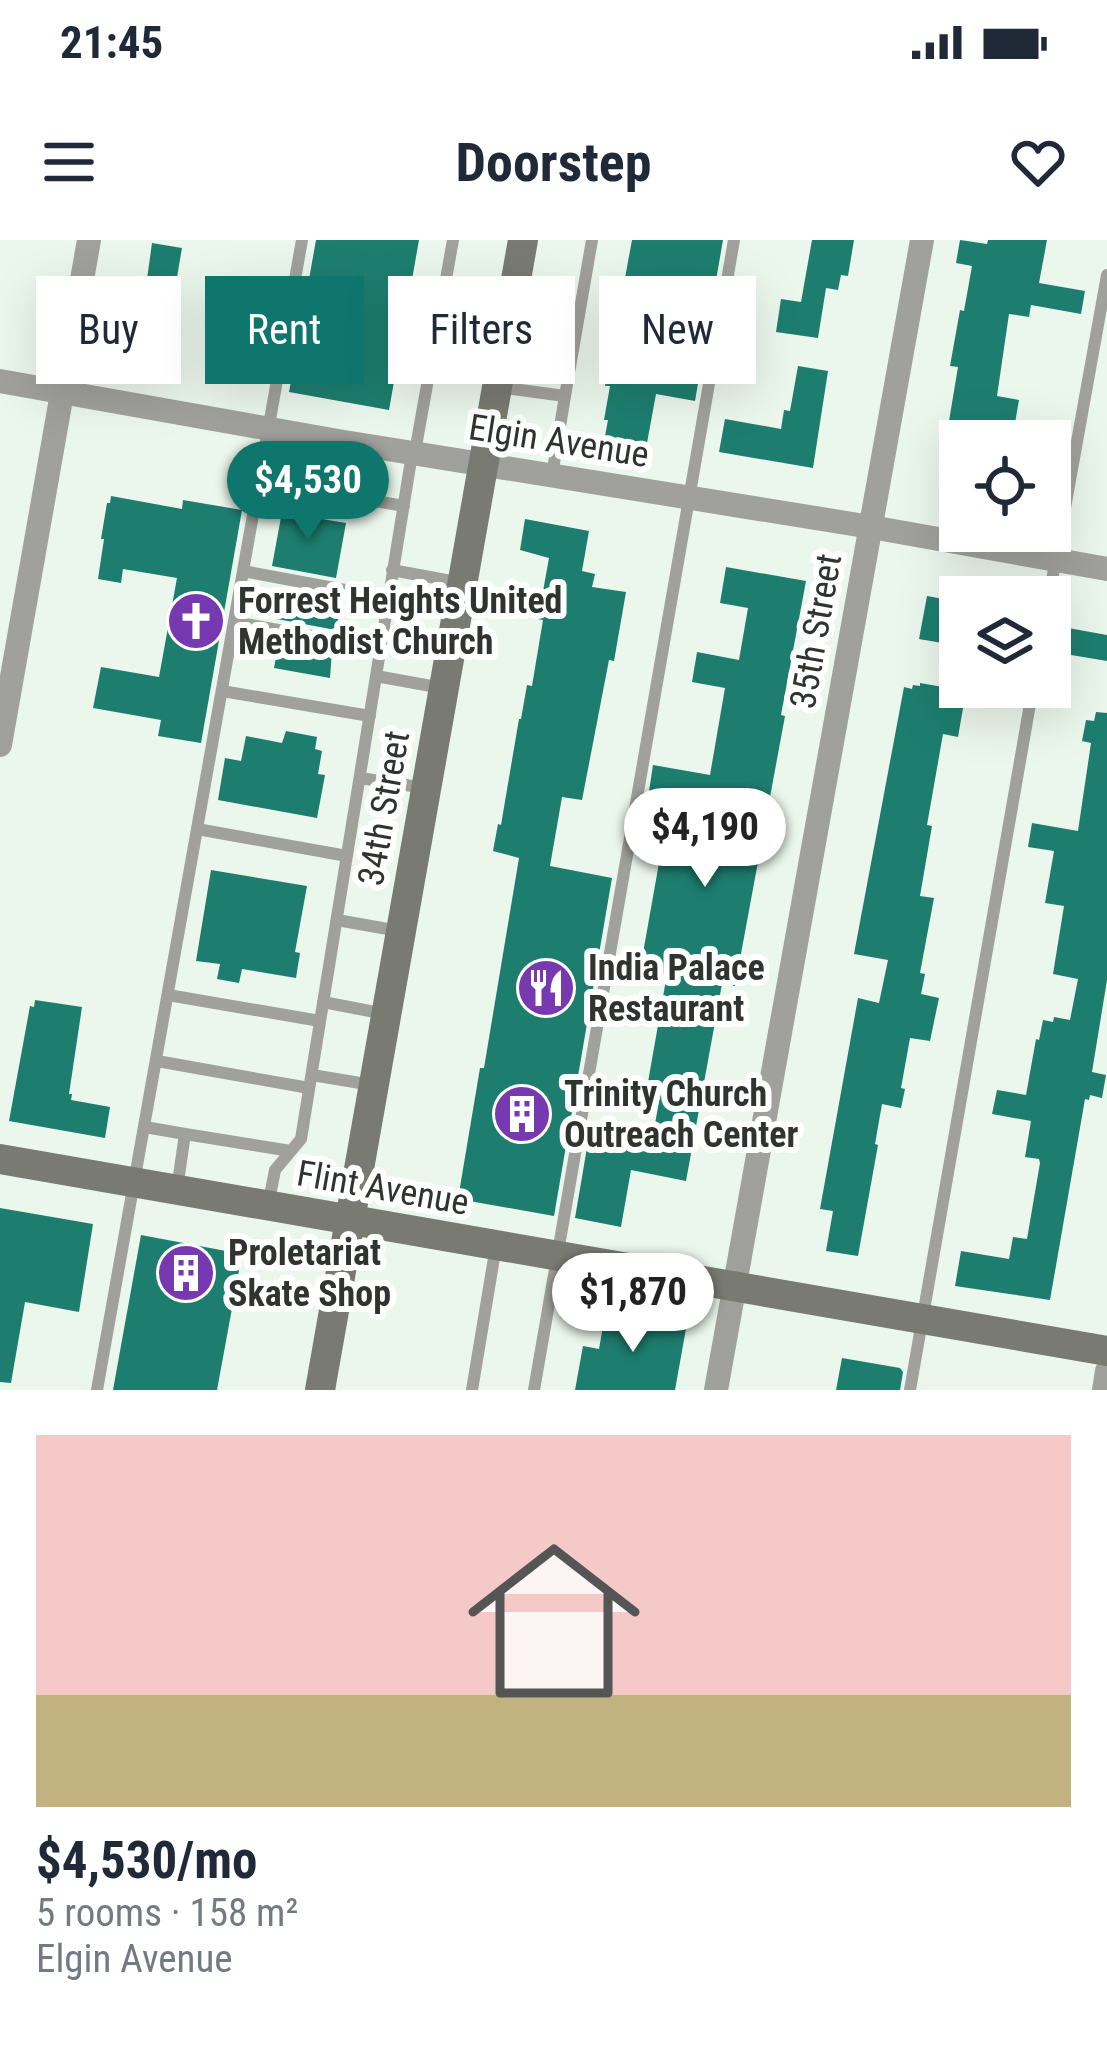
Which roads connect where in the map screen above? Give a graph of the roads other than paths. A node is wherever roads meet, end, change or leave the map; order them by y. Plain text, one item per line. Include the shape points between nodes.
1 (89, 240) edge
2 (302, 240) edge
3 (453, 240) edge
4 (523, 240) edge
5 (592, 240) edge
6 (734, 240) edge
7 (922, 240) edge
8 (1107, 275) edge
9 (0, 381) edge
10 (496, 387) junction
11 (62, 392) junction
12 (565, 396) junction
13 (268, 429) junction
14 (414, 453) junction
15 (483, 464) junction
16 (552, 476) junction
17 (259, 481) junction
18 (688, 497) junction
19 (404, 506) junction
20 (871, 527) junction
21 (1056, 560) junction
22 (1107, 569) edge
23 (392, 570) junction
24 (244, 571) junction
25 (1053, 576) edge
26 (462, 584) junction
27 (388, 598) junction
28 (234, 622) junction
29 (379, 648) junction
30 (376, 676) junction
31 (443, 688) junction
32 (222, 691) junction
33 (1030, 708) edge
34 (370, 716) junction
35 (0, 745) edge
36 (360, 778) junction
37 (426, 788) junction
38 (197, 830) junction
39 (347, 856) junction
40 (337, 920) junction
41 (401, 932) junction
42 (168, 994) junction
43 (323, 1002) junction
44 (386, 1014) junction
45 (320, 1021) junction
46 (157, 1060) junction
47 (310, 1082) junction
48 (374, 1085) junction
49 (145, 1127) junction
50 (185, 1133) junction
51 (291, 1151) junction
52 (0, 1159) edge
53 (134, 1182) junction
54 (176, 1190) junction
55 (268, 1206) junction
56 (350, 1221) junction
57 (496, 1246) junction
58 (557, 1256) junction
59 (735, 1286) junction
60 (923, 1319) junction
61 (1107, 1351) edge
62 (1107, 1371) edge
63 (98, 1390) edge
64 (320, 1390) edge
65 (472, 1390) edge
66 (534, 1390) edge
67 (716, 1390) edge
68 (910, 1390) edge
69 (1104, 1390) edge

1 - 11 street
2 - 13 lane
3 - 14 lane
4 - 10 main road, 34th Street
5 - 12 lane
6 - 18 lane
7 - 20 street, 35th Street
8 - 21 lane
9 - 11 street, Elgin Avenue
10 - 12 lane
10 - 15 main road, 34th Street
11 - 13 street, Elgin Avenue
11 - 35 street
12 - 16 lane
13 - 14 street, Elgin Avenue
13 - 17 lane
14 - 15 street, Elgin Avenue
14 - 19 lane
15 - 16 street, Elgin Avenue
15 - 26 main road, 34th Street
16 - 18 street, Elgin Avenue
17 - 19 lane
17 - 24 lane
18 - 20 street, Elgin Avenue
18 - 58 lane
19 - 23 lane
20 - 21 street, Elgin Avenue
20 - 59 street, 35th Street
21 - 22 street, Elgin Avenue
21 - 25 lane
23 - 26 lane
23 - 27 lane
24 - 27 lane
24 - 28 lane
26 - 31 main road, 34th Street
27 - 29 lane
28 - 29 lane
28 - 32 lane
29 - 30 lane
30 - 31 lane
30 - 34 lane
31 - 37 main road, 34th Street
32 - 34 lane
32 - 38 lane
33 - 60 lane
34 - 36 lane
36 - 37 lane
36 - 39 lane
37 - 41 main road, 34th Street
38 - 39 lane
38 - 42 lane
39 - 40 lane
40 - 41 lane
40 - 43 lane
41 - 44 main road, 34th Street
42 - 45 lane
42 - 46 lane
43 - 44 lane
43 - 45 lane
44 - 48 main road, 34th Street
45 - 47 lane
46 - 47 lane
46 - 49 lane
47 - 48 lane
47 - 51 lane via 301,1139
48 - 56 main road, 34th Street
49 - 50 lane
49 - 53 lane
50 - 51 lane
50 - 54 lane
51 - 55 lane via 275,1170
52 - 53 main road, Flint Avenue
53 - 54 main road, Flint Avenue
53 - 63 lane
54 - 55 main road, Flint Avenue
55 - 56 main road, Flint Avenue
56 - 57 main road, Flint Avenue
56 - 64 main road, 34th Street
57 - 58 main road, Flint Avenue
57 - 65 lane
58 - 59 main road, Flint Avenue
58 - 66 lane
59 - 60 main road, Flint Avenue
59 - 67 street, 35th Street
60 - 61 main road, Flint Avenue
60 - 68 lane
62 - 69 street

